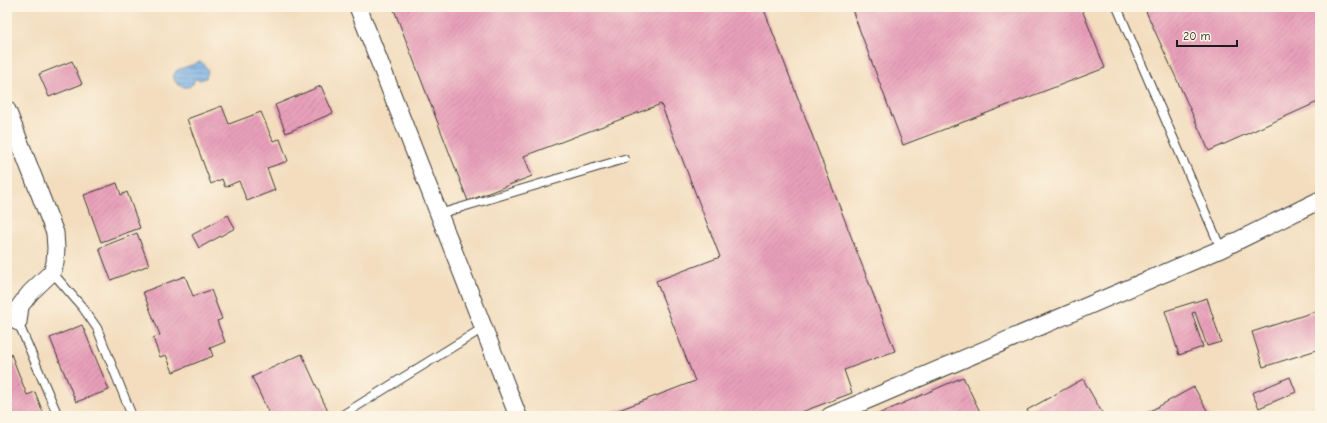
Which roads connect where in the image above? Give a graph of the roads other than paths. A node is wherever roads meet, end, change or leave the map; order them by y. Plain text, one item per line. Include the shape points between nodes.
1 (358, 7) edge
2 (1117, 7) edge
3 (7, 110) edge
4 (624, 159) dead end
5 (1320, 200) edge
6 (439, 214) junction
7 (1221, 249) junction
8 (52, 272) junction
9 (18, 322) joint
10 (483, 328) junction
11 (58, 416) edge
12 (132, 416) edge
13 (341, 416) edge
14 (518, 416) edge
15 (830, 416) edge

1 - 6 street
2 - 7 lane
3 - 8 street via 55,233 55,263
4 - 6 lane
5 - 7 street
6 - 10 street
7 - 15 street
8 - 9 street via 20,306
8 - 12 lane via 97,328
9 - 11 lane
10 - 13 lane
10 - 14 street

